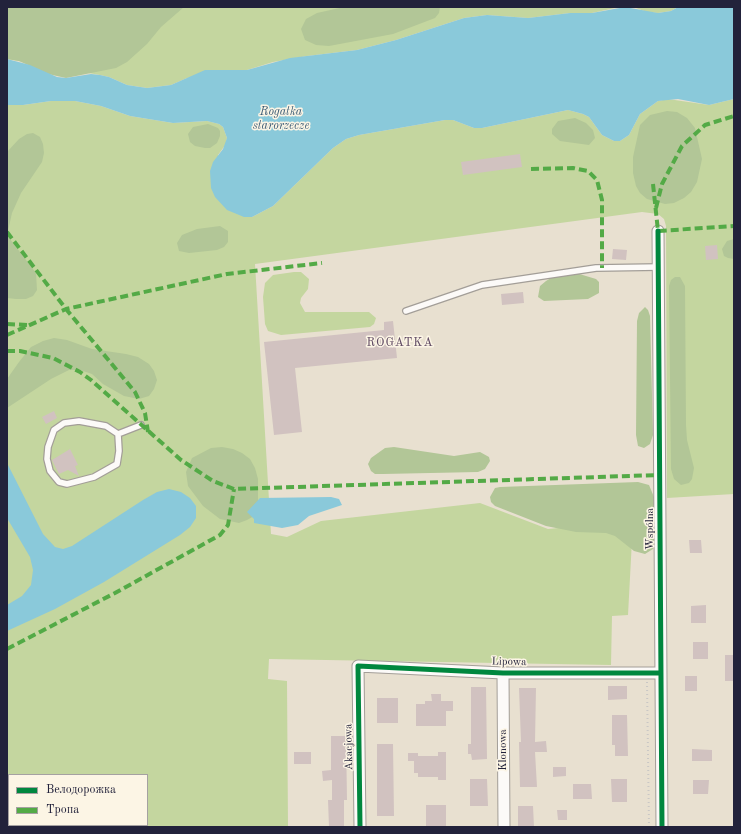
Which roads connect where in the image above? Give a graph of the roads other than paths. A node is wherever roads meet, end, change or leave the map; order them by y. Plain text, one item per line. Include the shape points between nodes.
1 (658, 231) dead end
2 (658, 267) junction
3 (406, 311) dead end
4 (141, 425) dead end
5 (118, 434) junction
6 (358, 666) joint
7 (503, 673) junction
8 (660, 673) junction
9 (360, 827) edge
10 (504, 827) edge
11 (662, 827) edge

1 - 2 street, Wspólna
2 - 3 lane via 596,268 482,285
2 - 8 street, Wspólna
4 - 5 lane
5 - 5 lane via 106,426 79,421 64,423 54,430 48,447 50,471 59,482 67,484 94,477 117,464
6 - 7 street, Lipowa
6 - 9 street, Akacjowa
7 - 8 street, Lipowa
7 - 10 street, Klonowa
8 - 11 street, Wspólna

